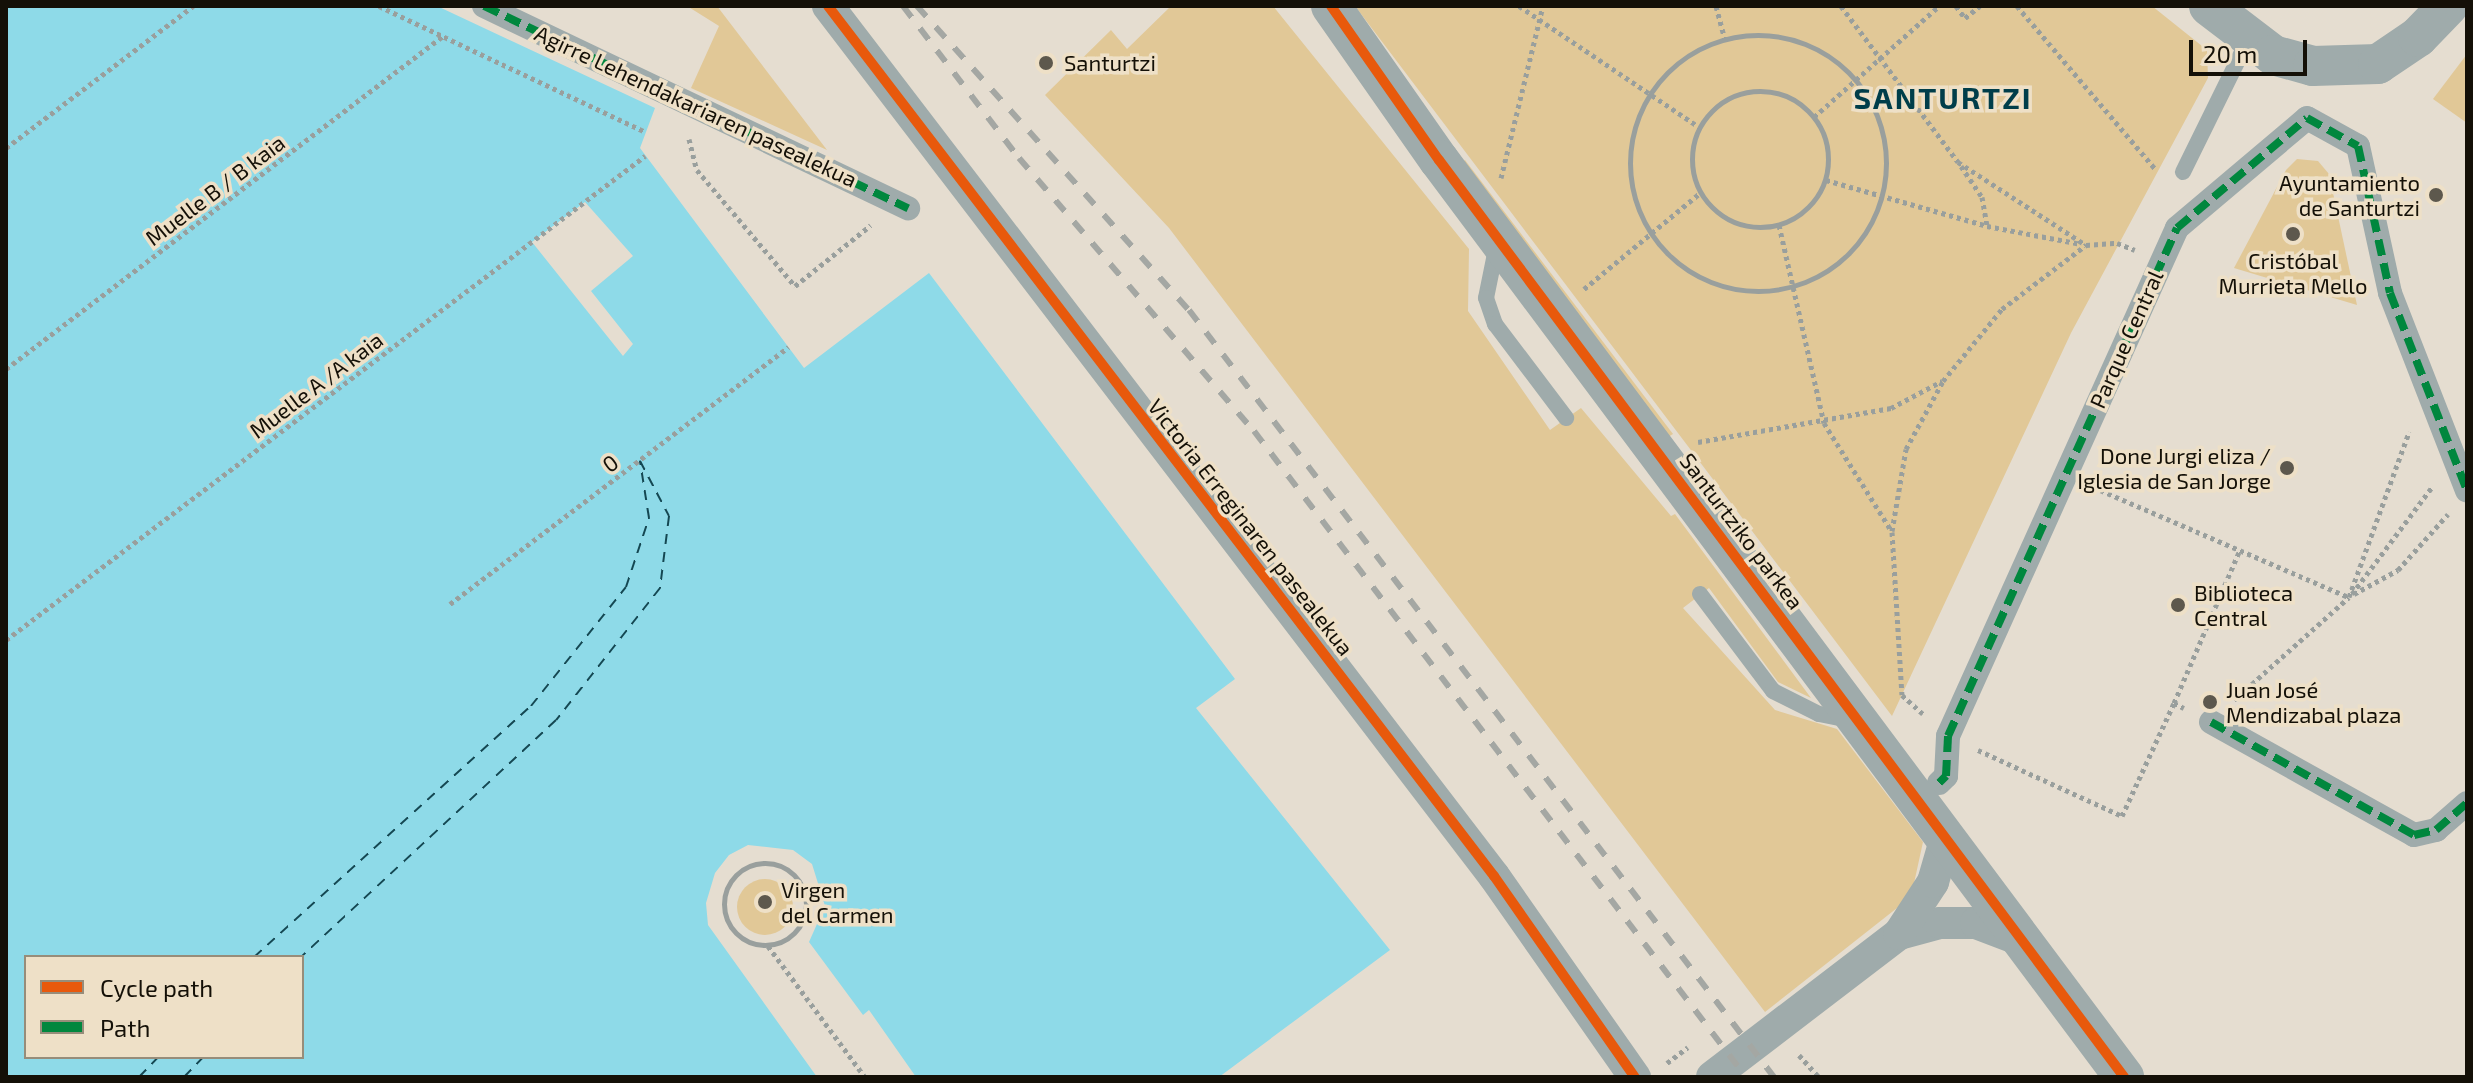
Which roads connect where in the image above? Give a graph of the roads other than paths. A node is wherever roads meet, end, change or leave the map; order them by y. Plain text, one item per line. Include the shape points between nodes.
1 (484, 6) edge
2 (828, 6) edge
3 (1331, 6) edge
4 (2209, 6) edge
5 (2448, 6) edge
6 (2249, 38) junction
7 (2183, 172) dead end
8 (908, 208) dead end
9 (1498, 238) junction
10 (1566, 418) dead end
11 (2467, 491) edge
12 (1700, 594) dead end
13 (1858, 721) junction
14 (2211, 722) road end
15 (1939, 783) dead end
16 (2467, 803) edge
17 (1946, 837) junction
18 (1899, 934) junction
19 (2018, 939) junction
20 (1635, 1077) edge
21 (1712, 1077) edge
22 (2124, 1077) edge

1 - 8 street, Agirre Lehendakariaren pasealekua
2 - 20 street, Victoria Erreginaren pasealekua via 1494,876
3 - 9 street, Santurtziko parkea
4 - 6 street
5 - 6 street via 2418,37 2378,64 2313,66 2273,55
6 - 7 lane
9 - 10 lane via 1486,298 1495,324
9 - 13 street, Santurtziko parkea
11 - 15 street, Parque Central via 2390,293 2358,146 2307,118 2177,228 1948,736 1946,776
12 - 13 lane via 1773,691 1819,714
13 - 17 street, Santurtziko parkea
14 - 16 street via 2414,835 2436,830
17 - 18 street via 1933,882
17 - 19 street, Santurtziko parkea
18 - 19 street via 1940,923 1976,923
18 - 21 street
19 - 22 street, Santurtziko parkea

